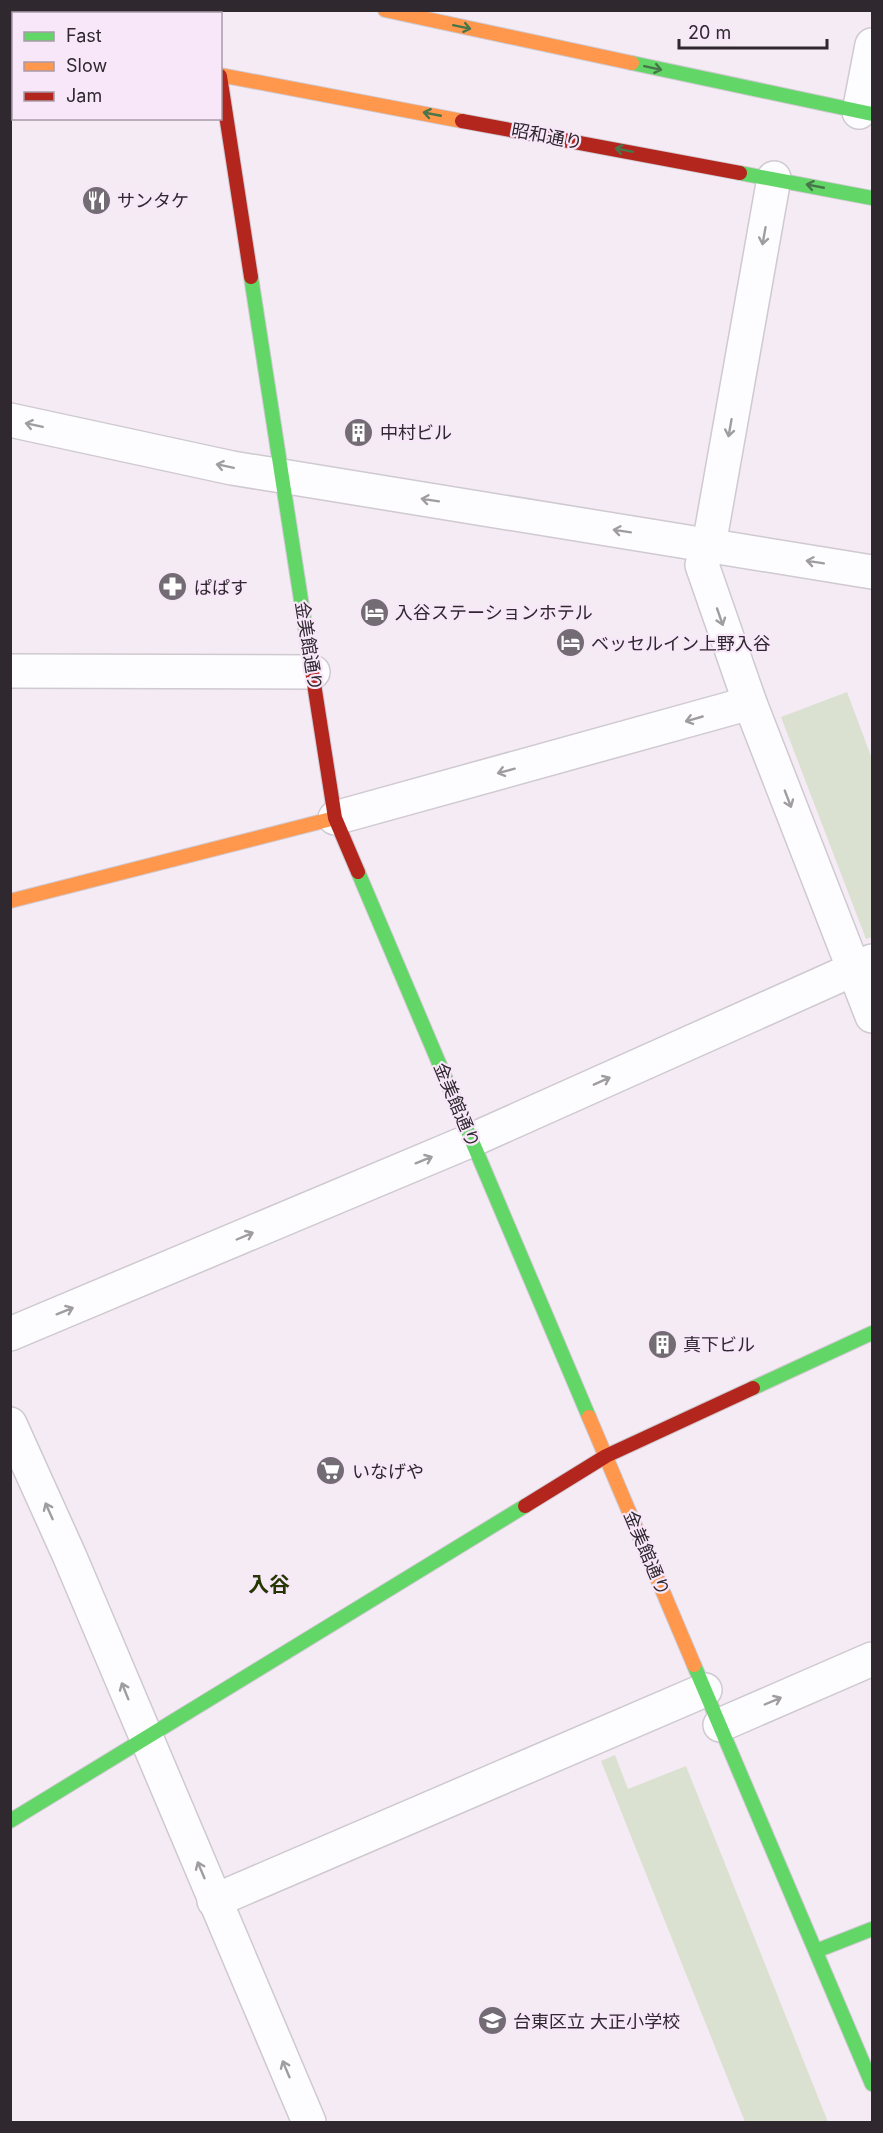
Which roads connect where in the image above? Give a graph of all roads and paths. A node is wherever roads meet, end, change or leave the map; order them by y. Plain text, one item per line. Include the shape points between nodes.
1 (385, 10) edge
2 (873, 45) edge
3 (222, 75) edge
4 (222, 88) edge
5 (866, 113) edge
6 (774, 178) junction
7 (873, 198) edge
8 (10, 420) edge
9 (282, 476) junction
10 (709, 544) junction
11 (873, 572) edge
12 (10, 670) edge
13 (313, 672) junction
14 (750, 703) junction
15 (335, 818) junction
16 (10, 901) edge
17 (864, 965) edge
18 (873, 1016) edge
19 (472, 1140) junction
20 (873, 1333) edge
21 (10, 1334) edge
22 (10, 1424) edge
23 (606, 1456) junction
24 (873, 1659) edge
25 (705, 1690) junction
26 (720, 1725) junction
27 (145, 1740) junction
28 (10, 1821) edge
29 (214, 1901) junction
30 (873, 1929) edge
31 (816, 1951) junction
32 (873, 2084) edge
33 (309, 2122) edge

1 -> 5 main road
2 - 5 street
6 -> 3 main road, 昭和通り
4 - 9 main road, 金美館通り
7 -> 6 main road, 昭和通り
6 -> 10 street
9 -> 8 street
10 -> 9 street
9 - 13 main road, 金美館通り
11 -> 10 street
10 -> 14 street via 702,565
12 - 13 street
13 - 15 main road, 金美館通り
14 -> 15 street
14 -> 17 street
15 - 16 main road
15 - 19 main road, 金美館通り
17 - 18 street
19 -> 17 street
21 -> 19 street
19 - 23 main road, 金美館通り
20 - 23 main road
27 -> 22 street
23 - 25 main road, 金美館通り
23 - 27 main road
26 -> 24 street
25 - 26 main road, 金美館通り
25 - 29 street
26 - 31 main road, 金美館通り
27 - 28 main road
29 -> 27 street
33 -> 29 street
30 - 31 main road
31 - 32 main road, 金美館通り

